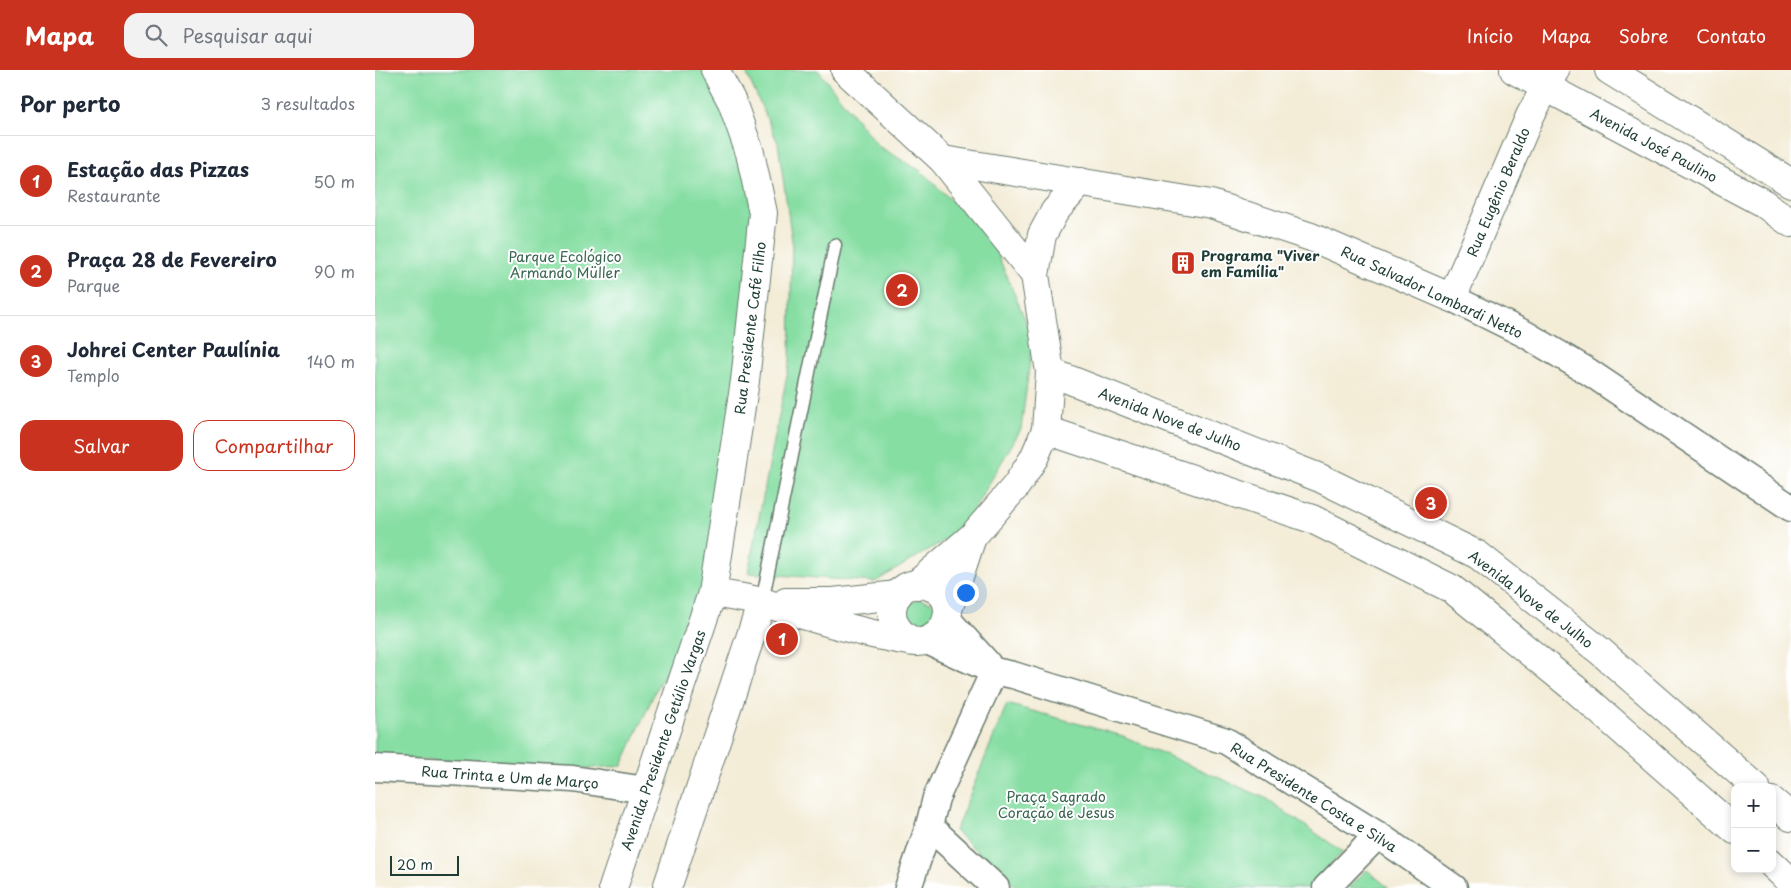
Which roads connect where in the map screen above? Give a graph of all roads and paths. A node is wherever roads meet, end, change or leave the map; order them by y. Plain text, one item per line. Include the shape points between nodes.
1 (715, 70) edge
2 (845, 70) edge
3 (1514, 70) edge
4 (1609, 70) edge
5 (1549, 78) edge
6 (943, 160) junction
7 (1081, 182) junction
8 (1791, 183) edge
9 (1791, 223) edge
10 (835, 245) dead end
11 (1035, 276) junction
12 (1452, 298) junction
13 (1051, 372) junction
14 (1046, 430) junction
15 (1791, 508) edge
16 (972, 537) junction
17 (907, 590) junction
18 (712, 593) junction
19 (762, 602) junction
20 (948, 615) junction
21 (921, 641) junction
22 (994, 671) junction
23 (375, 768) edge
24 (1751, 783) edge
25 (645, 790) junction
26 (1776, 804) edge
27 (1791, 817) edge
28 (929, 826) junction
29 (1733, 828) edge
30 (1378, 835) junction
31 (1776, 868) edge
32 (618, 882) edge
33 (1791, 882) edge
34 (667, 888) edge
35 (908, 888) edge
36 (996, 888) edge
37 (1326, 888) edge
38 (1454, 888) edge

1 - 18 main road, Rua Presidente Café Filho via 750,153 763,213 745,381
2 - 6 main road
3 - 5 main road, Avenida José Paulino
4 - 8 main road
5 - 9 main road, Avenida José Paulino via 1763,203
5 - 12 main road, Rua Eugênio Beraldo
6 - 7 main road, Rua Salvador Lombardi Netto
6 - 11 main road
7 - 11 main road via 1055,211 1042,235
7 - 12 main road, Rua Salvador Lombardi Netto via 1211,204 1311,236
10 - 19 lane
11 - 13 main road
12 - 15 street, Rua Salvador Lombardi Netto via 1525,334 1589,372
13 - 14 main road
13 - 24 main road, Avenida Nove de Julho via 1320,478 1478,555 1599,652
14 - 16 main road via 1016,486
14 - 29 main road via 1312,519 1452,589 1574,688
16 - 17 main road
16 - 20 main road
17 - 19 main road via 833,602
17 - 20 main road via 923,584 937,590 943,595
17 - 21 main road via 893,603 893,623 899,632
18 - 19 main road
18 - 25 main road, Avenida Presidente Getúlio Vargas
19 - 21 main road via 842,628
19 - 34 main road
20 - 21 main road via 944,629 936,636
20 - 22 street
21 - 22 street, Rua Presidente Costa e Silva
22 - 28 street via 936,798
22 - 30 street, Rua Presidente Costa e Silva via 1226,741
23 - 25 street, Rua Trinta e Um de Março via 573,779
25 - 32 main road, Avenida Presidente Getúlio Vargas
26 - 27 main road
28 - 35 street
28 - 36 street
30 - 37 street
30 - 38 street, Rua Presidente Costa e Silva
31 - 33 main road

